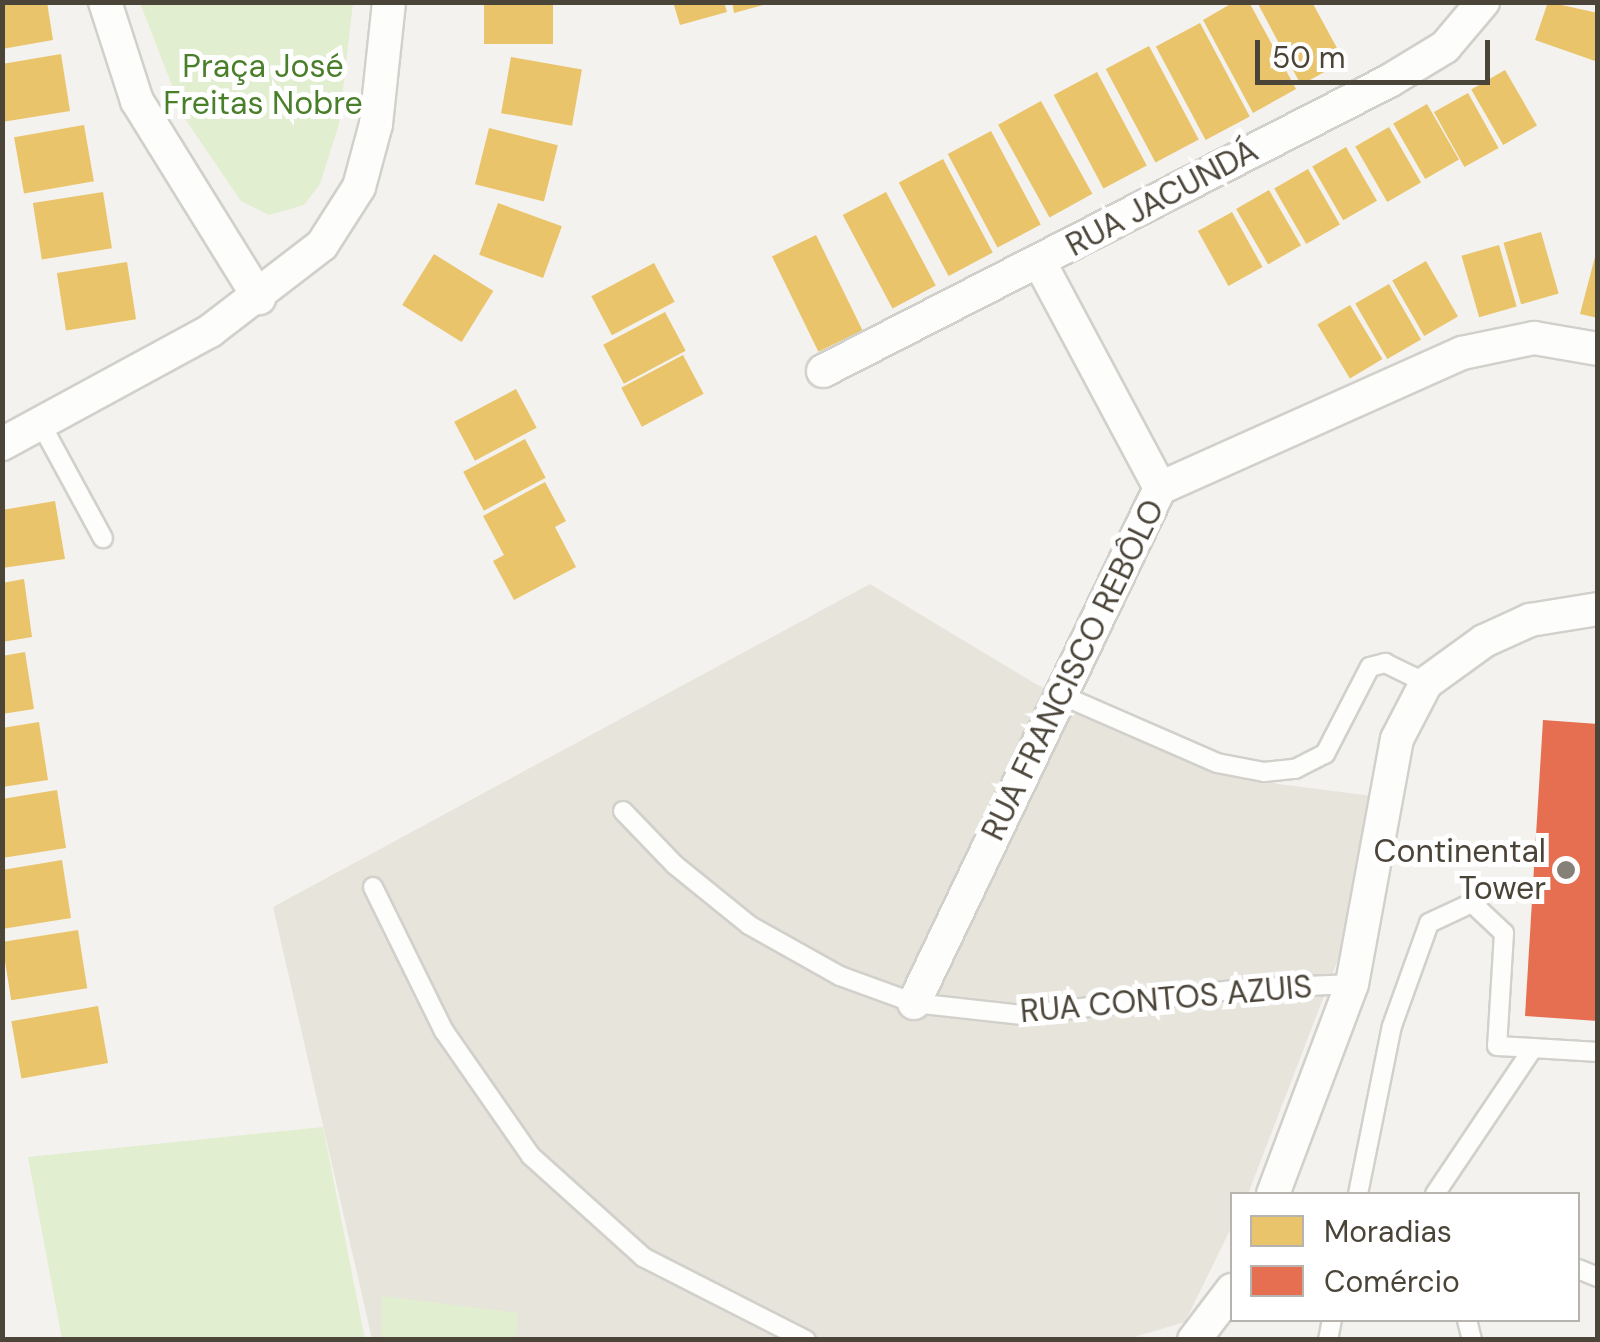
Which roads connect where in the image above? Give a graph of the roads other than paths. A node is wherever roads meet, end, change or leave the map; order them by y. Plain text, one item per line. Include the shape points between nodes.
1 (106, 2) edge
2 (389, 2) edge
3 (1484, 2) edge
4 (1040, 263) junction
5 (260, 298) junction
6 (1598, 349) edge
7 (823, 371) dead end
8 (40, 424) junction
9 (2, 444) edge
10 (1160, 488) junction
11 (103, 538) dead end
12 (1598, 609) edge
13 (1426, 683) junction
14 (1060, 694) junction
15 (623, 811) dead end
16 (372, 888) dead end
17 (1352, 984) junction
18 (914, 1003) junction
19 (1534, 1048) junction
20 (1598, 1052) edge
21 (1274, 1192) edge
22 (1358, 1192) edge
23 (1436, 1192) edge
24 (1230, 1293) edge
25 (806, 1340) edge
26 (1194, 1340) edge

1 - 5 street via 137,100
2 - 5 street via 376,124 359,187 322,244
3 - 4 street, RUA JACUNDÁ via 1445,47 1389,80
4 - 7 street, RUA JACUNDÁ
4 - 10 street
5 - 8 street
6 - 10 street, RUA FRANCISCO REBÔLO via 1534,338 1462,354
8 - 9 street
8 - 11 lane
10 - 14 street, RUA FRANCISCO REBÔLO
12 - 13 street via 1530,620 1484,641
13 - 14 lane via 1385,663 1370,666 1325,754 1295,769 1264,772 1217,763
13 - 17 street via 1397,739
14 - 18 street, RUA FRANCISCO REBÔLO
15 - 18 lane, RUA CONTOS AZUIS via 674,865 749,925 840,976
16 - 25 lane via 444,1031 531,1156 642,1257
17 - 18 lane, RUA CONTOS AZUIS via 1239,989 1022,1015
17 - 21 street
19 - 20 lane
19 - 22 lane via 1497,1046 1504,933 1472,904 1428,923 1392,1026
19 - 23 lane
24 - 26 street

